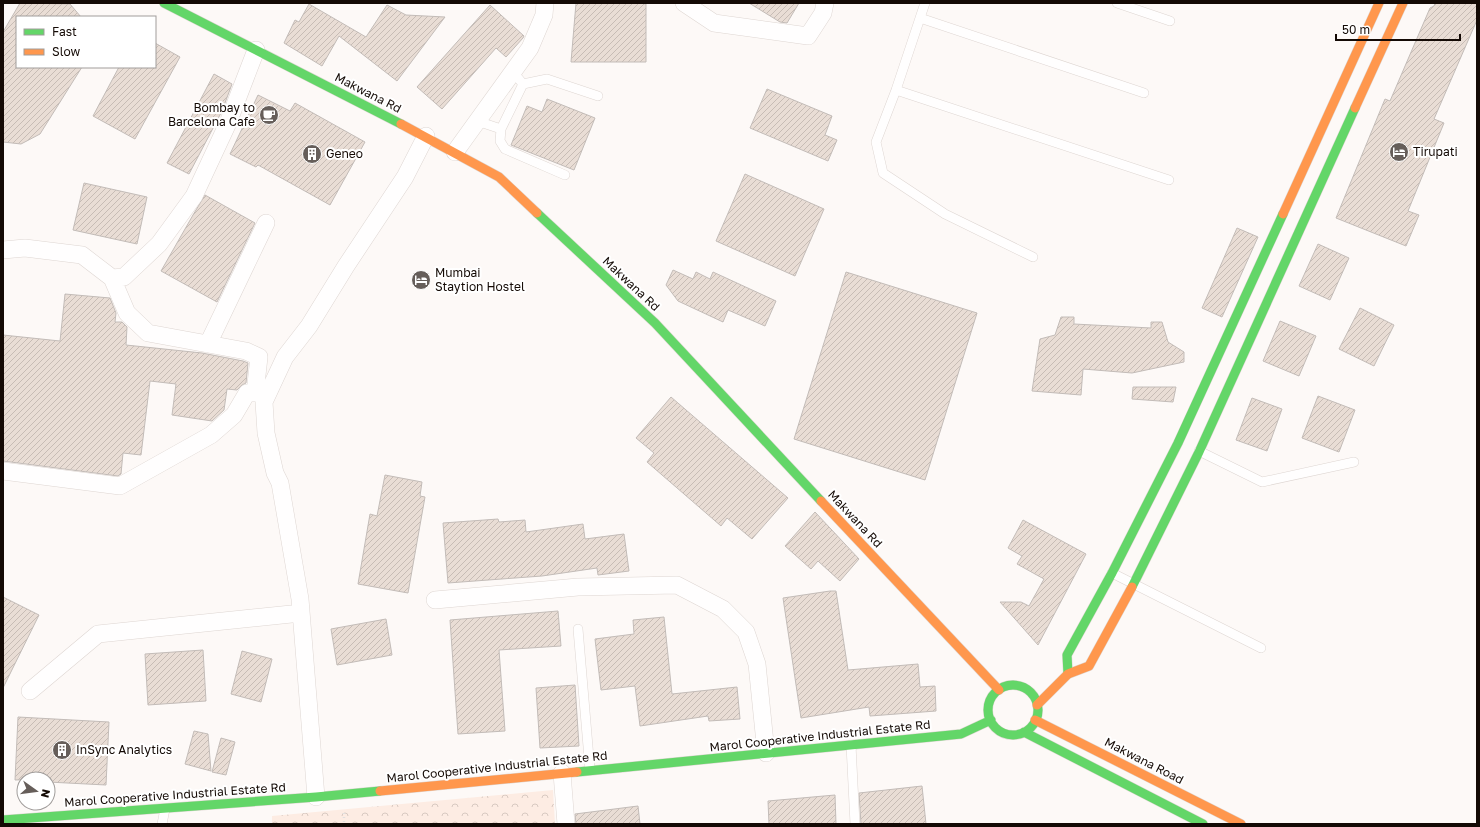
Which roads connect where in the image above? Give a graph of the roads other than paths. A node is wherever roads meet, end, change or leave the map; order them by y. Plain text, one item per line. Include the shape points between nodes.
1 (545, 3) edge
2 (684, 3) edge
3 (825, 3) edge
4 (925, 3) edge
5 (1117, 3) edge
6 (1378, 3) edge
7 (1403, 3) edge
8 (167, 4) edge
9 (920, 18) junction
10 (1170, 21) dead end
11 (256, 50) junction
12 (518, 78) junction
13 (896, 90) junction
14 (1144, 93) dead end
15 (598, 96) dead end
16 (477, 121) junction
17 (501, 129) junction
18 (426, 136) junction
19 (455, 152) junction
20 (565, 175) dead end
21 (1169, 180) dead end
22 (266, 223) dead end
23 (3, 250) edge
24 (1033, 257) dead end
25 (112, 278) junction
26 (208, 344) junction
27 (1188, 447) junction
28 (1354, 462) dead end
29 (3, 471) edge
30 (1112, 573) junction
31 (1134, 584) junction
32 (435, 600) dead end
33 (301, 613) junction
34 (578, 629) dead end
35 (1261, 648) dead end
36 (1068, 674) junction
37 (999, 690) junction
38 (30, 691) dead end
39 (1037, 705) junction
40 (991, 720) junction
41 (1036, 720) junction
42 (1024, 732) junction
43 (851, 745) junction
44 (766, 753) junction
45 (590, 770) junction
46 (562, 773) junction
47 (1180, 793) junction
48 (316, 797) junction
49 (166, 807) junction
50 (1172, 808) junction
51 (3, 820) edge
52 (162, 824) edge
53 (566, 824) edge
54 (855, 824) edge
55 (1203, 824) edge
56 (1241, 824) edge

1 - 12 street via 544,15
2 - 3 street via 714,23 808,36 823,13
4 - 9 lane
5 - 10 lane
6 - 27 street
7 - 27 street
8 - 11 street, Makwana Rd
9 - 13 lane
9 - 14 lane
11 - 18 street, Makwana Rd
11 - 25 street via 228,123 194,196 159,244 124,277
12 - 15 lane via 547,79
12 - 16 street
12 - 17 lane
13 - 21 lane
13 - 24 lane via 876,142 883,173 945,214
16 - 17 lane
16 - 19 street
17 - 20 lane via 500,140 505,149
18 - 19 street, Makwana Rd
18 - 33 street via 405,177 309,326 285,357 264,402 266,433 275,473 280,483
19 - 37 street, Makwana Rd via 499,177 655,323
22 - 26 street
23 - 25 street via 24,248 82,255
25 - 26 street via 126,313 148,333
26 - 29 street via 246,351 259,357 255,393 247,393 234,415 211,435 120,486
27 - 28 lane via 1262,482
27 - 30 street
27 - 31 street
30 - 31 lane
30 - 36 street via 1067,655
31 - 35 lane
31 - 36 street via 1089,666
32 - 44 street via 578,587 677,586 724,609 746,632 757,664
33 - 38 street via 98,634
33 - 48 street
34 - 45 lane
36 - 39 street
37 - 39 street via 1012,685 1021,686 1029,691
37 - 40 street via 990,702 988,712
39 - 41 street
40 - 42 street via 997,729 1005,734 1015,735
40 - 43 street, Marol Cooperative Industrial Estate Rd via 961,734
41 - 42 street
41 - 47 street, Makwana Road
42 - 50 street
43 - 44 street, Marol Cooperative Industrial Estate Rd
43 - 54 lane
44 - 45 street, Marol Cooperative Industrial Estate Rd
45 - 46 street, Marol Cooperative Industrial Estate Rd
46 - 48 street, Marol Cooperative Industrial Estate Rd
46 - 53 street
47 - 50 street
47 - 56 street, Makwana Road
48 - 49 street, Marol Cooperative Industrial Estate Rd
49 - 51 street, Marol Cooperative Industrial Estate Rd
49 - 52 lane
50 - 55 street

